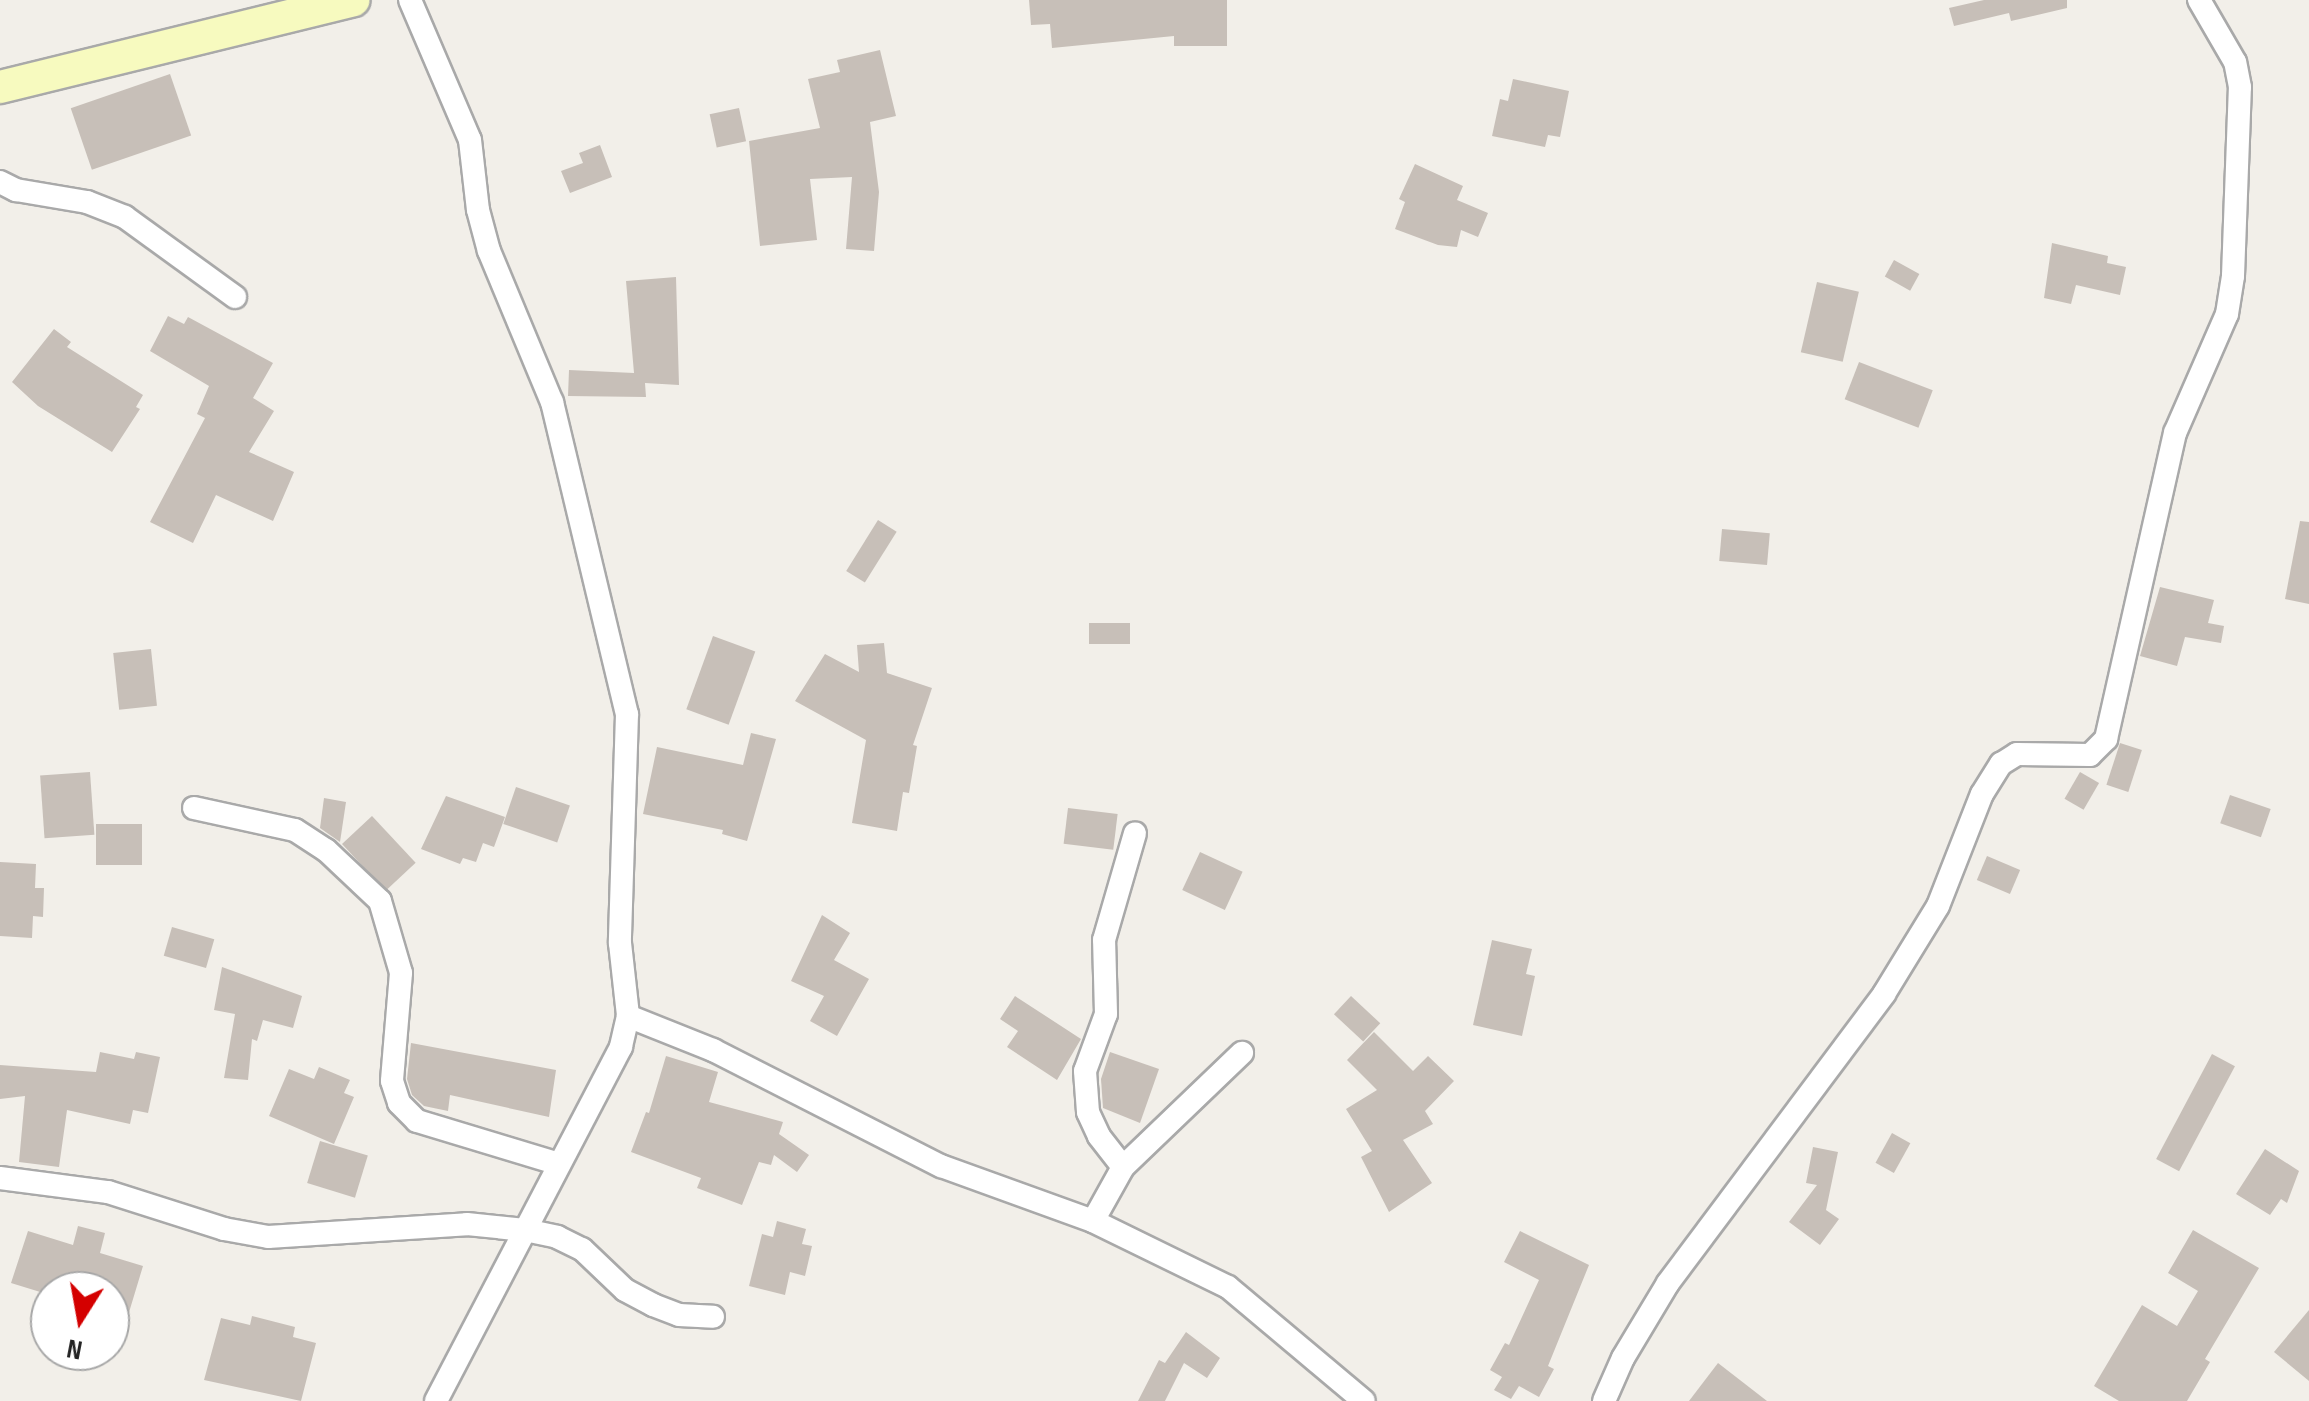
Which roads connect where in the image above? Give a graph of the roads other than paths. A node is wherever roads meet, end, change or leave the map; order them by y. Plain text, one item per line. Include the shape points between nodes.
1 (352, 0) edge
2 (410, 0) edge
3 (2199, 0) edge
4 (0, 87) edge
5 (0, 182) edge
6 (235, 297) dead end
7 (194, 808) dead end
8 (1135, 833) dead end
9 (628, 1016) junction
10 (1242, 1053) dead end
11 (559, 1164) junction
12 (1123, 1167) junction
13 (0, 1178) edge
14 (1092, 1221) junction
15 (524, 1230) junction
16 (713, 1317) dead end
17 (436, 1401) edge
18 (1364, 1401) edge
19 (1604, 1401) edge

1 - 4 street
2 - 9 street via 470,140 489,252 552,402 627,714 620,943
3 - 19 street via 2235,62 2240,87 2232,276 2227,314 2175,434 2106,739 2090,756 2017,754 2001,764 1982,794 1938,906 1884,994 1668,1282
5 - 6 street via 125,217
7 - 11 street via 295,830 380,901 401,973 392,1081 399,1103 418,1120
8 - 12 street via 1104,940 1106,1014 1086,1071 1088,1112
9 - 11 street via 615,1060
9 - 14 street via 713,1050 941,1166
10 - 12 street
11 - 15 street
12 - 14 street
13 - 15 street via 108,1192 268,1237 467,1224
14 - 18 street via 1228,1287
15 - 16 street via 582,1249 625,1290 653,1305
15 - 17 street

